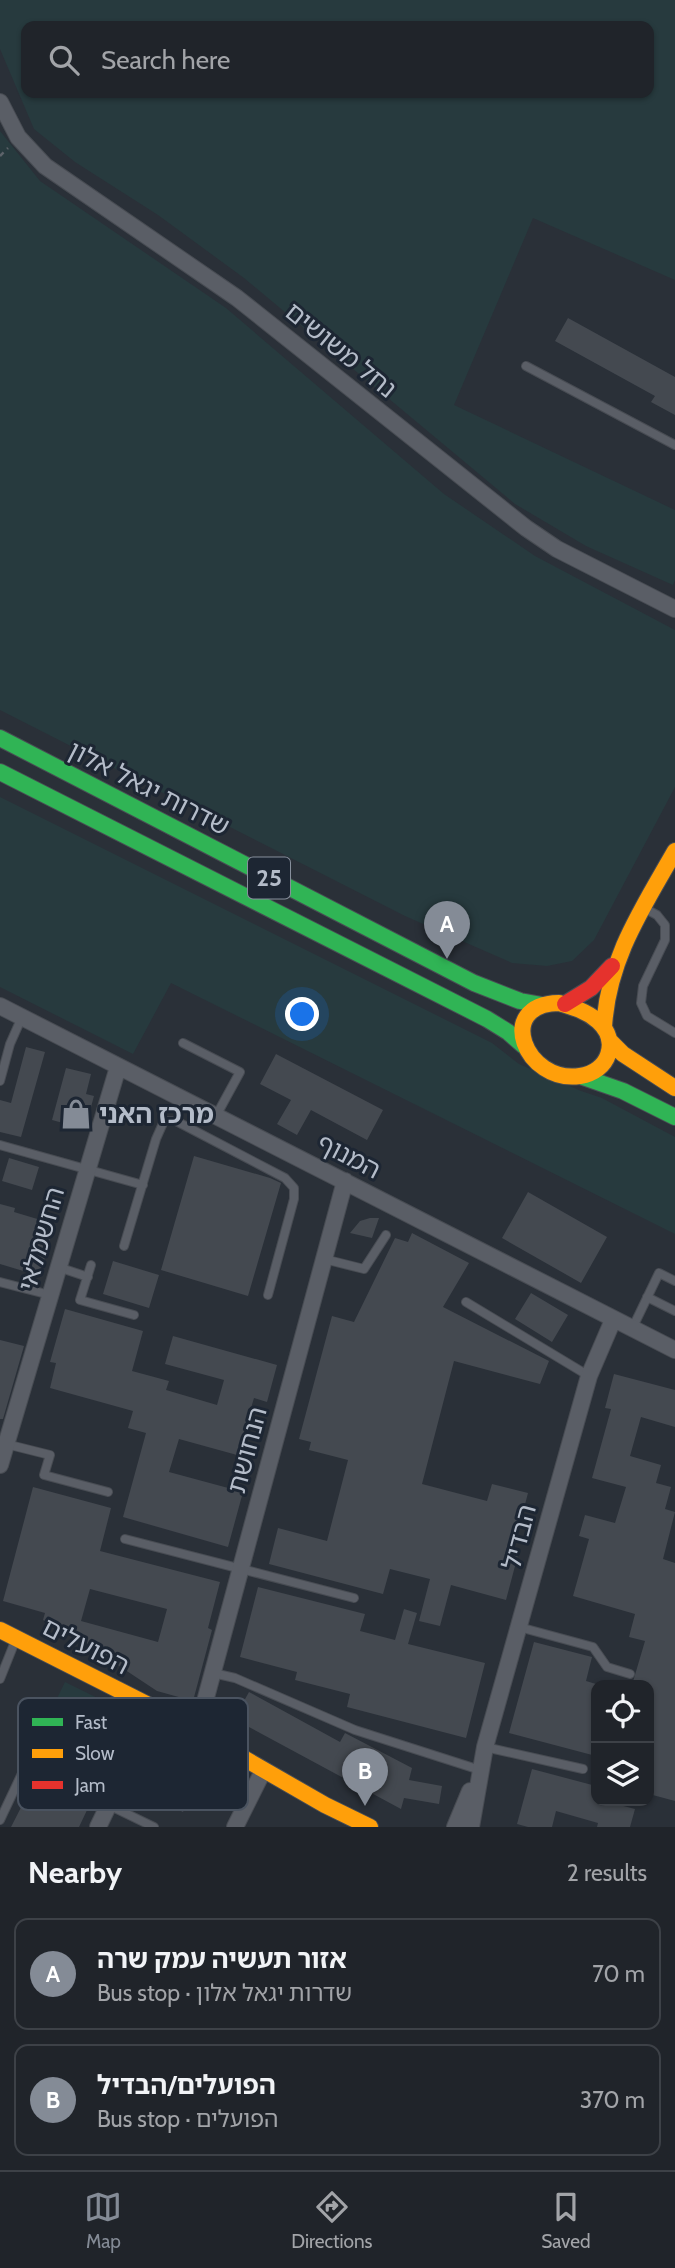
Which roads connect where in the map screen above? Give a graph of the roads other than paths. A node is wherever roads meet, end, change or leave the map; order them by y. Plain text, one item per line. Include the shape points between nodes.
1 (0, 102) edge
2 (526, 366) dead end
3 (675, 445) edge
4 (675, 609) edge
5 (0, 738) edge
6 (0, 772) edge
7 (675, 851) edge
8 (644, 908) junction
9 (618, 958) junction
10 (565, 1004) junction
11 (542, 1005) junction
12 (0, 1006) edge
13 (22, 1017) junction
14 (675, 1032) edge
15 (606, 1034) junction
16 (183, 1043) dead end
17 (524, 1046) junction
18 (118, 1067) junction
19 (583, 1077) junction
20 (0, 1082) edge
21 (675, 1088) edge
22 (216, 1116) junction
23 (675, 1117) edge
24 (0, 1146) edge
25 (88, 1168) junction
26 (345, 1181) junction
27 (142, 1185) junction
28 (386, 1235) dead end
29 (124, 1247) dead end
30 (324, 1259) junction
31 (91, 1265) dead end
32 (58, 1268) junction
33 (88, 1276) junction
34 (675, 1280) edge
35 (0, 1282) edge
36 (51, 1294) junction
37 (268, 1296) dead end
38 (647, 1297) junction
39 (466, 1302) dead end
40 (675, 1311) edge
41 (134, 1315) dead end
42 (613, 1320) junction
43 (632, 1329) junction
44 (675, 1350) edge
45 (589, 1376) junction
46 (6, 1444) junction
47 (0, 1465) edge
48 (108, 1492) dead end
49 (125, 1539) dead end
50 (241, 1569) junction
51 (354, 1598) dead end
52 (519, 1628) junction
53 (0, 1630) edge
54 (16, 1638) junction
55 (213, 1673) junction
56 (630, 1674) dead end
57 (0, 1679) edge
58 (133, 1698) edge
59 (206, 1698) edge
60 (485, 1747) junction
61 (248, 1762) edge
62 (583, 1769) dead end
63 (480, 1770) junction
64 (263, 1771) junction
65 (18, 1782) edge
66 (248, 1803) edge
67 (106, 1810) edge
68 (118, 1810) edge
69 (245, 1810) edge
70 (346, 1817) junction
71 (0, 1820) edge
72 (237, 1826) edge
73 (98, 1827) edge
74 (154, 1827) edge
75 (363, 1827) edge
76 (370, 1827) edge
77 (455, 1827) edge
78 (471, 1827) edge

1 - 4 street, נחל משושים via 19,137 45,166 237,298 557,550
2 - 3 lane
5 - 11 main road, שדרות יגאל אלון / 25 via 474,983
6 - 17 main road, שדרות יגאל אלון / 25 via 487,1019
7 - 8 main road
8 - 9 main road
8 - 14 lane via 665,925 665,940 643,986 641,1003 647,1016
9 - 10 main road via 595,986
9 - 15 main road via 606,996
10 - 11 main road, 25
10 - 15 main road, 25 via 586,1010
11 - 17 main road via 525,1021
12 - 13 street, המנוף
13 - 18 street, המנוף
13 - 20 lane
15 - 19 main road via 609,1054 603,1067
15 - 21 main road, 25 via 623,1054
16 - 22 lane via 240,1072
17 - 19 main road, 25 via 547,1070
18 - 22 street, המנוף
18 - 25 street, החשמלאי
19 - 23 main road, 25
22 - 26 street, המנוף
24 - 25 lane
25 - 27 lane
25 - 32 street, החשמלאי
26 - 30 street, הנחושת
26 - 42 street, המנוף
27 - 29 lane
27 - 37 lane via 164,1121 176,1121 285,1178 294,1188 295,1199
28 - 30 lane via 364,1269
30 - 50 street, הנחושת
31 - 33 lane
32 - 33 lane
32 - 36 street, החשמלאי
33 - 41 lane via 80,1300
34 - 38 lane via 659,1273
35 - 36 lane
36 - 46 street, החשמלאי
38 - 40 lane
38 - 43 lane
39 - 45 lane
42 - 43 street, המנוף
42 - 45 street, הבדיל
43 - 44 street, המנוף
45 - 52 street, הבדיל
46 - 47 street, החשמלאי
46 - 48 lane via 50,1455 44,1475
49 - 50 lane
50 - 51 lane
50 - 55 street, הנחושת
52 - 56 lane via 593,1647 607,1667
52 - 60 street, הבדיל
53 - 54 main road, הפועלים
54 - 57 lane
54 - 58 main road, הפועלים
55 - 59 street, הנחושת
55 - 63 lane via 235,1678 355,1730
60 - 62 lane
60 - 63 street, הבדיל
61 - 64 main road, הפועלים
63 - 77 street, הבדיל
63 - 78 street, הבדיל
64 - 66 street
64 - 70 main road, הפועלים
65 - 71 lane
67 - 73 street
68 - 74 lane
69 - 72 street
70 - 75 main road
70 - 76 main road, הפועלים

